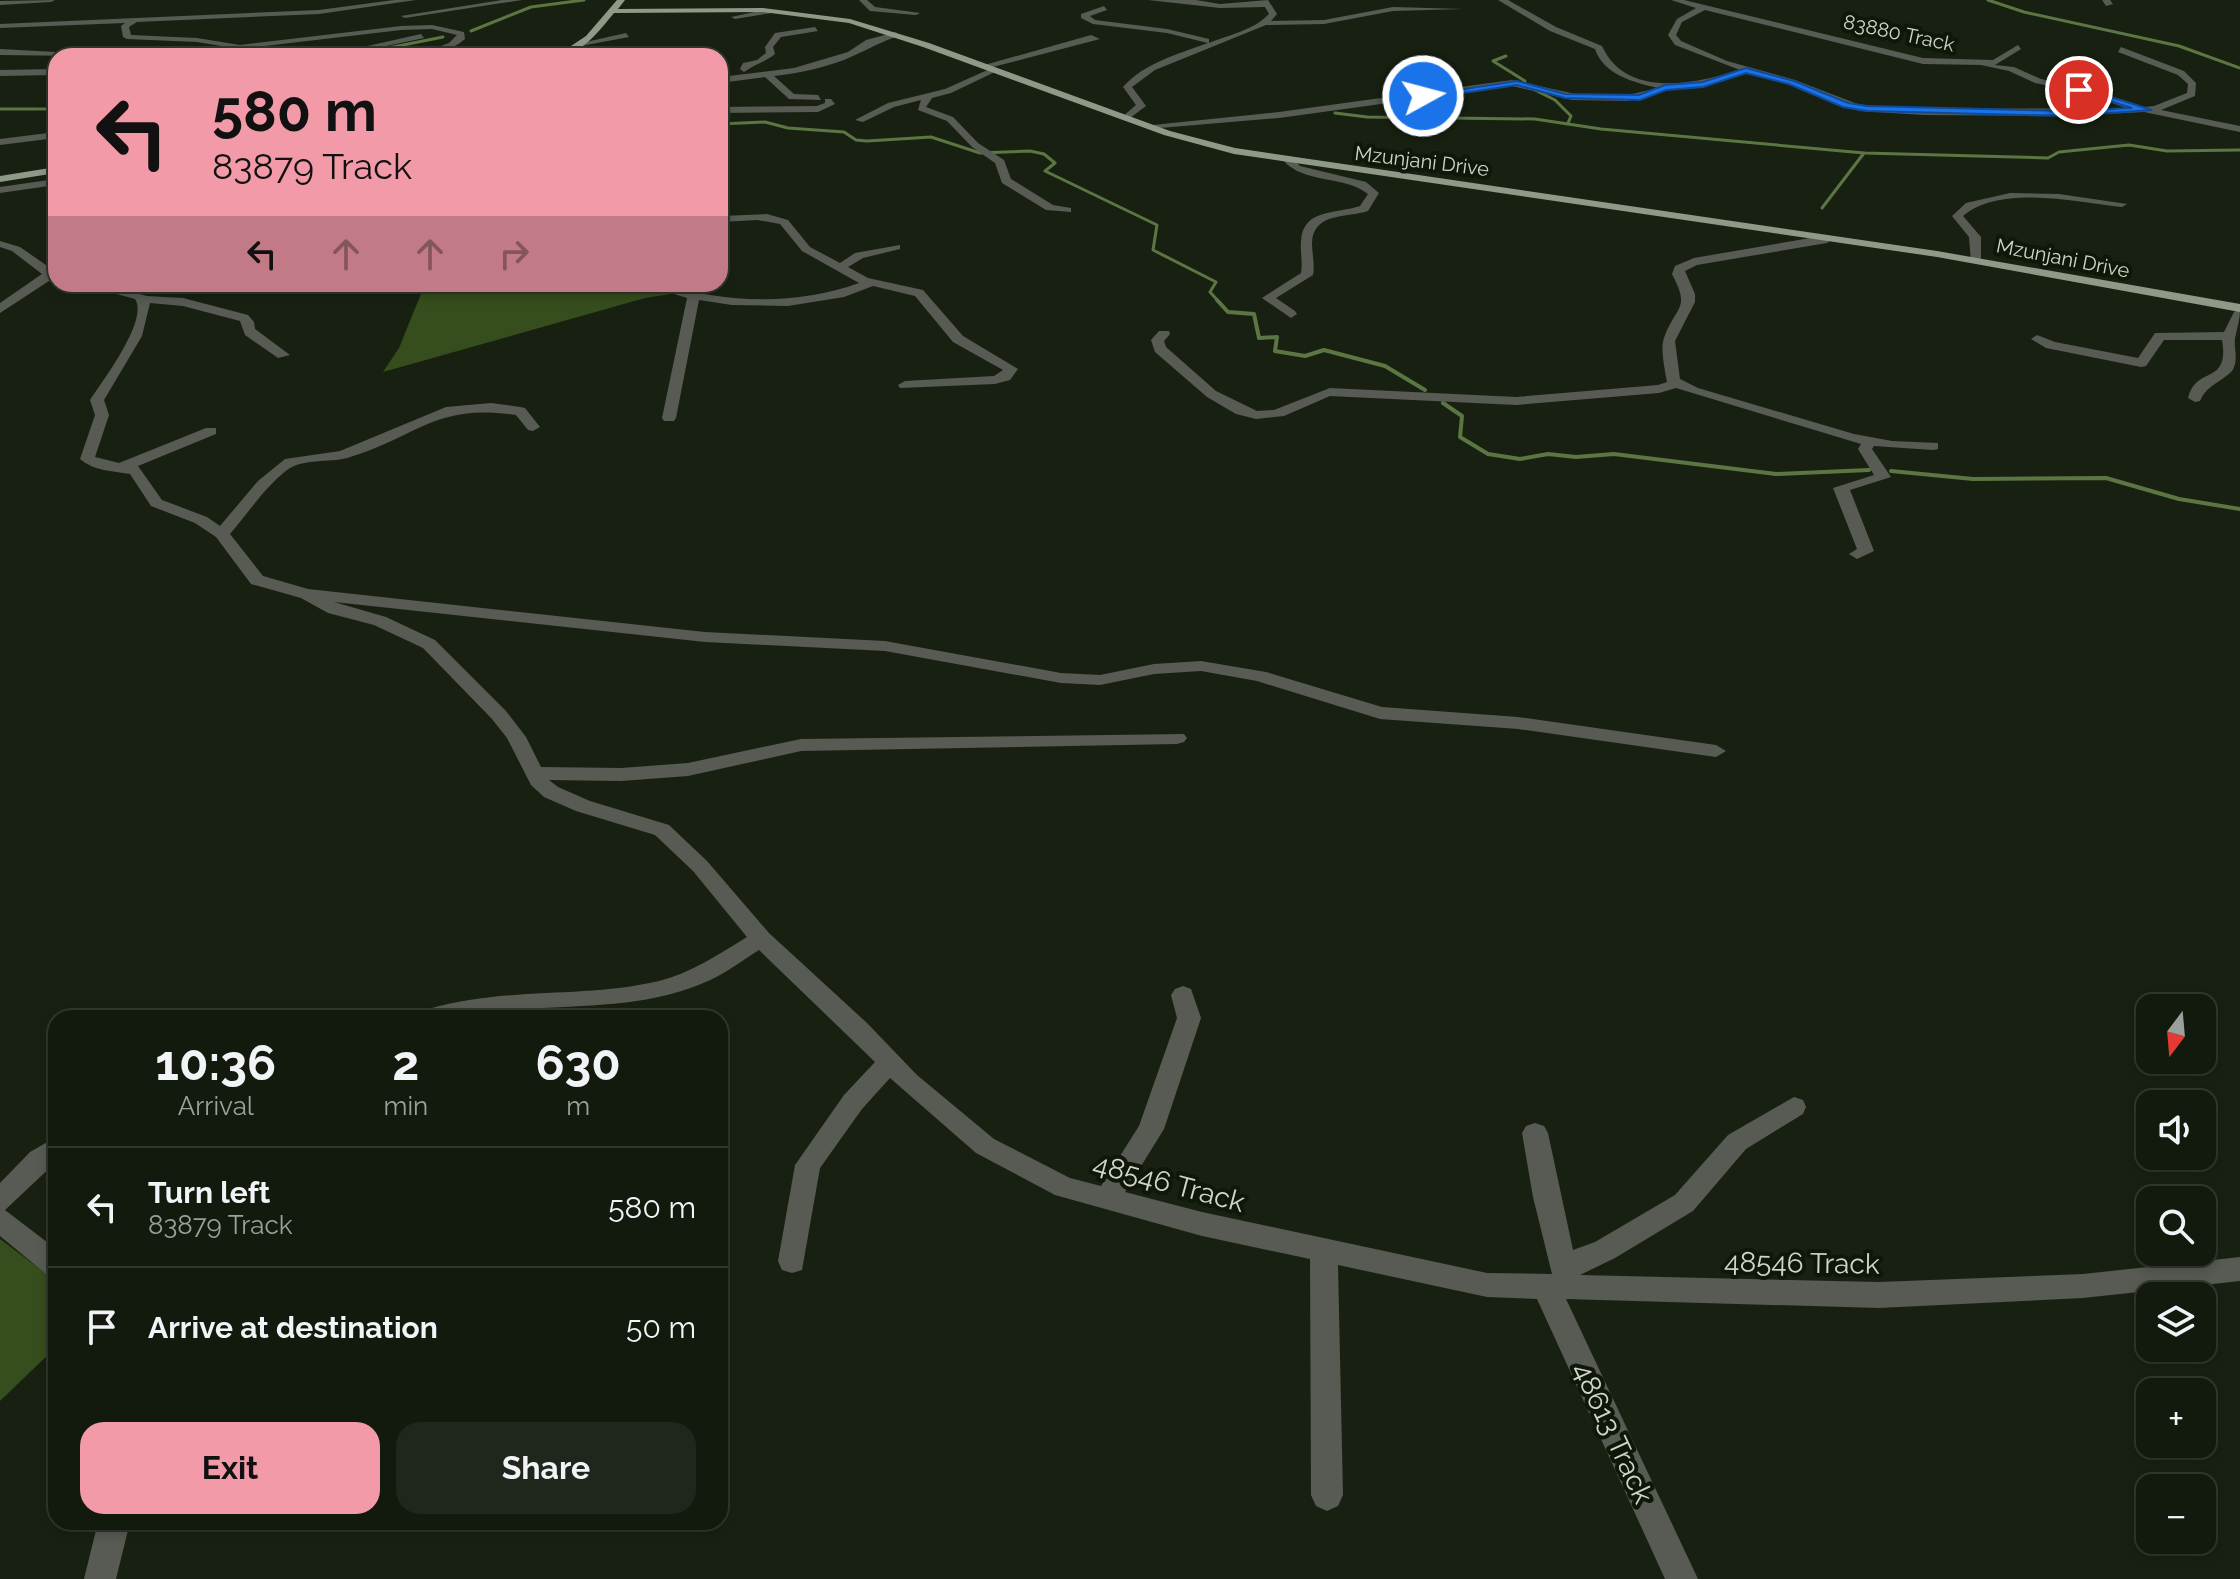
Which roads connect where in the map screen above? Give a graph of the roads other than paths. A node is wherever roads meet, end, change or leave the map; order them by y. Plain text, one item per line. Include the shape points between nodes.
1 (51, 0) edge
2 (412, 0) edge
3 (518, 0) edge
4 (621, 0) edge
5 (863, 0) edge
6 (1075, 0) edge
7 (1152, 0) edge
8 (1502, 0) edge
9 (1675, 0) edge
10 (906, 1) edge
11 (1183, 1) edge
12 (1266, 2) edge
13 (1735, 2) dead end
14 (0, 3) edge
15 (1100, 6) edge
16 (1701, 6) junction
17 (733, 9) edge
18 (1460, 9) dead end
19 (880, 10) junction
20 (613, 11) junction
21 (800, 13) junction
22 (916, 13) dead end
23 (389, 18) dead end
24 (377, 20) dead end
25 (134, 21) junction
26 (1141, 21) dead end
27 (1265, 23) junction
28 (0, 26) edge
29 (449, 30) junction
30 (896, 34) junction
31 (1170, 34) junction
32 (330, 35) junction
33 (1094, 37) dead end
34 (597, 43) junction
35 (1220, 43) junction
36 (581, 44) junction
37 (2018, 47) dead end
38 (365, 48) edge
39 (440, 48) edge
40 (574, 48) edge
41 (2121, 50) dead end
42 (0, 52) edge
43 (48, 55) edge
44 (1961, 64) junction
45 (990, 68) junction
46 (744, 69) dead end
47 (1746, 71) junction
48 (48, 72) edge
49 (0, 73) edge
50 (769, 76) junction
51 (728, 79) edge
52 (1665, 88) junction
53 (928, 97) junction
54 (728, 110) edge
55 (2148, 110) junction
56 (1126, 118) junction
57 (860, 120) dead end
58 (1148, 126) junction
59 (2240, 129) edge
60 (48, 136) edge
61 (0, 142) edge
62 (1288, 160) junction
63 (48, 171) edge
64 (0, 179) edge
65 (48, 183) edge
66 (0, 190) edge
67 (2122, 204) dead end
68 (1067, 210) dead end
69 (728, 219) edge
70 (1828, 238) junction
71 (896, 247) dead end
72 (1, 250) edge
73 (1975, 260) junction
74 (841, 267) junction
75 (48, 273) edge
76 (48, 279) edge
77 (871, 283) junction
78 (117, 292) edge
79 (674, 292) edge
80 (693, 298) junction
81 (144, 299) junction
82 (0, 309) edge
83 (2240, 310) edge
84 (1291, 314) dead end
85 (1164, 334) dead end
86 (2228, 336) junction
87 (2037, 339) dead end
88 (283, 355) dead end
89 (1675, 384) junction
90 (905, 385) dead end
91 (2195, 398) dead end
92 (669, 418) dead end
93 (533, 427) dead end
94 (211, 431) dead end
95 (1869, 442) junction
96 (1933, 446) dead end
97 (123, 467) junction
98 (222, 534) junction
99 (1857, 554) dead end
100 (307, 594) junction
101 (1177, 738) dead end
102 (1716, 751) dead end
103 (532, 773) junction
104 (761, 939) junction
105 (1183, 995) dead end
106 (456, 1010) edge
107 (889, 1063) junction
108 (1794, 1107) dead end
109 (1535, 1133) dead end
110 (48, 1154) edge
111 (1107, 1199) junction
112 (0, 1201) edge
113 (0, 1220) edge
114 (1324, 1252) junction
115 (48, 1259) edge
116 (792, 1261) dead end
117 (2240, 1269) edge
118 (1560, 1280) junction
119 (1327, 1495) dead end
120 (112, 1530) edge
121 (100, 1579) edge
122 (1682, 1579) edge

1 - 14 street
2 - 25 street via 319,12
3 - 23 street
4 - 20 main road
5 - 19 street
6 - 15 street
7 - 11 street
8 - 52 street via 1599,48 1602,61 1628,77
9 - 16 street, 83880 Track
10 - 19 street
11 - 12 street via 1235,7
12 - 27 street via 1273,14
13 - 16 street
15 - 31 street via 1084,16 1093,22
16 - 44 street, 83880 Track via 1923,61
16 - 47 street via 1682,17 1671,32 1674,39
17 - 20 main road, Mzunjani Drive
17 - 21 main road, Mzunjani Drive
18 - 27 street via 1393,9 1324,22
19 - 22 street
20 - 36 main road
21 - 30 main road, Mzunjani Drive
21 - 46 street via 822,24 818,30 778,35 769,47 771,54
24 - 32 street via 334,29
25 - 28 street
25 - 32 street via 125,26 127,37 230,47
26 - 31 street via 1161,25
27 - 35 street
29 - 32 street via 411,27
29 - 38 street
29 - 39 street via 461,34 459,41
30 - 45 main road, Mzunjani Drive
30 - 50 street via 851,54
31 - 35 street
33 - 45 street
34 - 34 street via 607,39 623,35
34 - 36 street
35 - 56 street via 1132,79 1127,87 1141,106
36 - 40 main road
37 - 44 street, 83880 Track via 1995,62
41 - 55 street via 2181,73 2192,83 2188,98
42 - 43 street
44 - 55 street via 2006,68
45 - 53 street via 963,86
45 - 56 main road, Mzunjani Drive
47 - 52 street
47 - 55 street via 1867,109
48 - 49 street
50 - 51 street
50 - 54 street via 792,97 830,104 818,109
52 - 58 street via 1640,97 1593,97 1512,83 1279,115
53 - 57 street via 891,105
53 - 68 street via 921,108 950,119 1000,162 1006,181 1050,208
55 - 59 street
56 - 58 main road, Mzunjani Drive
58 - 62 main road, Mzunjani Drive via 1220,148
60 - 61 street
62 - 70 main road, Mzunjani Drive
62 - 84 street via 1296,168 1362,184 1374,193 1364,209 1315,220 1305,240 1307,275 1268,298
63 - 64 main road
65 - 66 street
67 - 73 street via 2047,197 1974,202 1957,216 1975,237
69 - 74 street via 782,221 806,249
70 - 73 main road, Mzunjani Drive
70 - 89 street via 1679,269 1689,302 1669,341
71 - 74 street via 859,255
72 - 75 street via 19,248
73 - 83 main road, Mzunjani Drive
74 - 77 street
76 - 82 street
77 - 80 street via 800,301 750,304
77 - 90 street via 919,293 965,345 1011,369 995,380
78 - 81 street
79 - 80 street
80 - 92 street
81 - 88 street via 183,302 244,318 250,332
81 - 97 street via 135,338 97,400 102,415 87,459
83 - 86 street
85 - 89 street via 1157,340 1160,349 1230,406 1254,415 1273,414 1330,392 1516,401
86 - 87 street via 2160,336 2141,363
86 - 91 street via 2229,367 2197,389
89 - 95 street
93 - 98 street via 520,411 458,407 414,420 340,456 290,462
94 - 97 street
95 - 96 street
95 - 99 street via 1865,449 1883,477 1841,488 1866,551
97 - 98 street via 139,474 156,503
98 - 100 street via 257,580
100 - 102 street via 745,641 885,646 1061,678 1100,680 1201,666 1260,676 1380,713 1518,723
100 - 103 street, 48546 Track via 429,644 499,715
101 - 103 street via 801,745 668,772
103 - 104 street, 48546 Track via 551,792 662,830 708,874
104 - 106 street via 691,979 658,988
104 - 107 street, 48546 Track
105 - 111 street via 1189,1018 1151,1129
107 - 111 street, 48546 Track via 985,1146 1064,1187
107 - 116 street via 808,1165
108 - 118 street via 1737,1142 1684,1203
109 - 118 street, 48613 Track
110 - 112 street
111 - 114 street, 48546 Track
113 - 115 street
114 - 118 street, 48546 Track via 1487,1285
114 - 119 street
117 - 118 street, 48546 Track via 2083,1286 1879,1295
118 - 122 street, 48613 Track
120 - 121 street

